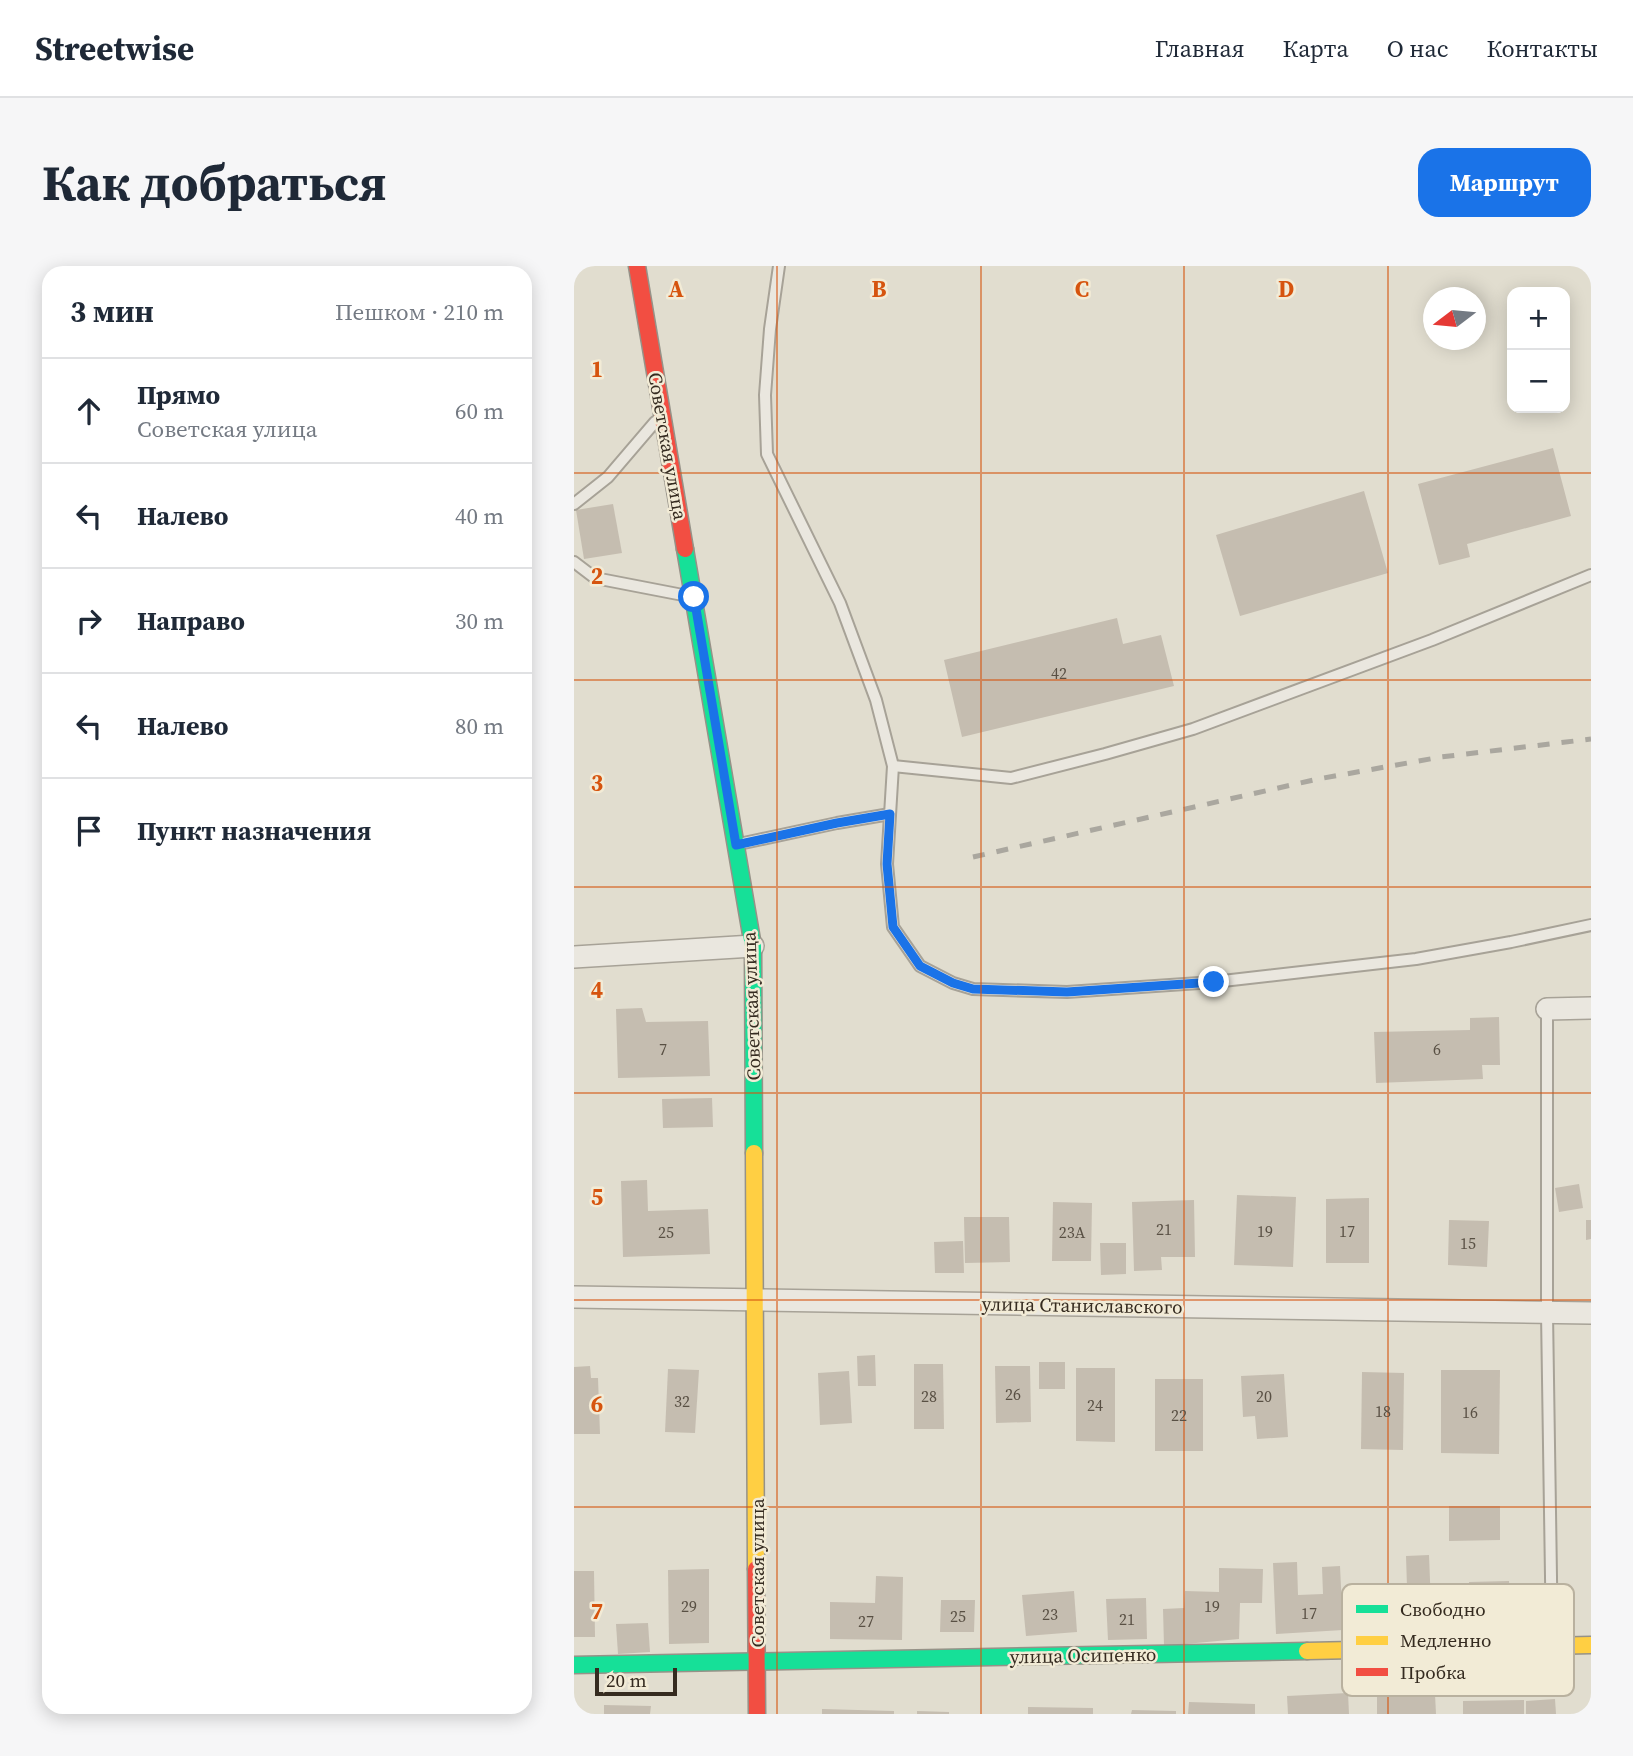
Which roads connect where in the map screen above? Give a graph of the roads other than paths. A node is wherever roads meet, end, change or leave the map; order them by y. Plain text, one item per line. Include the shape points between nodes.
1 (637, 266) edge
2 (779, 266) edge
3 (662, 414) junction
4 (574, 504) edge
5 (574, 562) edge
6 (1591, 575) edge
7 (694, 597) junction
8 (893, 766) junction
9 (890, 814) junction
10 (736, 845) junction
11 (1591, 925) edge
12 (753, 946) junction
13 (574, 957) edge
14 (1591, 1008) edge
15 (1546, 1009) joint
16 (574, 1297) edge
17 (755, 1300) junction
18 (1548, 1313) junction
19 (1591, 1313) edge
20 (1551, 1584) edge
21 (1342, 1649) edge
22 (757, 1661) junction
23 (574, 1665) edge
24 (757, 1714) edge

1 - 3 main road, Советская улица
2 - 8 lane via 769,329 767,454 840,603 876,700
3 - 4 lane via 608,477
3 - 7 main road, Советская улица
5 - 7 lane via 596,578
6 - 8 lane via 1193,729 1105,754 1010,778
7 - 10 main road, Советская улица
8 - 9 lane
9 - 10 lane
9 - 11 lane via 887,864 893,927 920,966 973,989 1067,992 1214,982 1416,959
10 - 12 main road, Советская улица
12 - 13 street
12 - 17 main road, Советская улица
14 - 15 street
15 - 18 lane
16 - 17 street, улица Станиславского
17 - 18 street, улица Станиславского
17 - 22 main road, Советская улица
18 - 19 street, улица Станиславского
18 - 20 lane
21 - 22 main road, улица Осипенко
22 - 23 main road, улица Осипенко
22 - 24 main road, Советская улица

